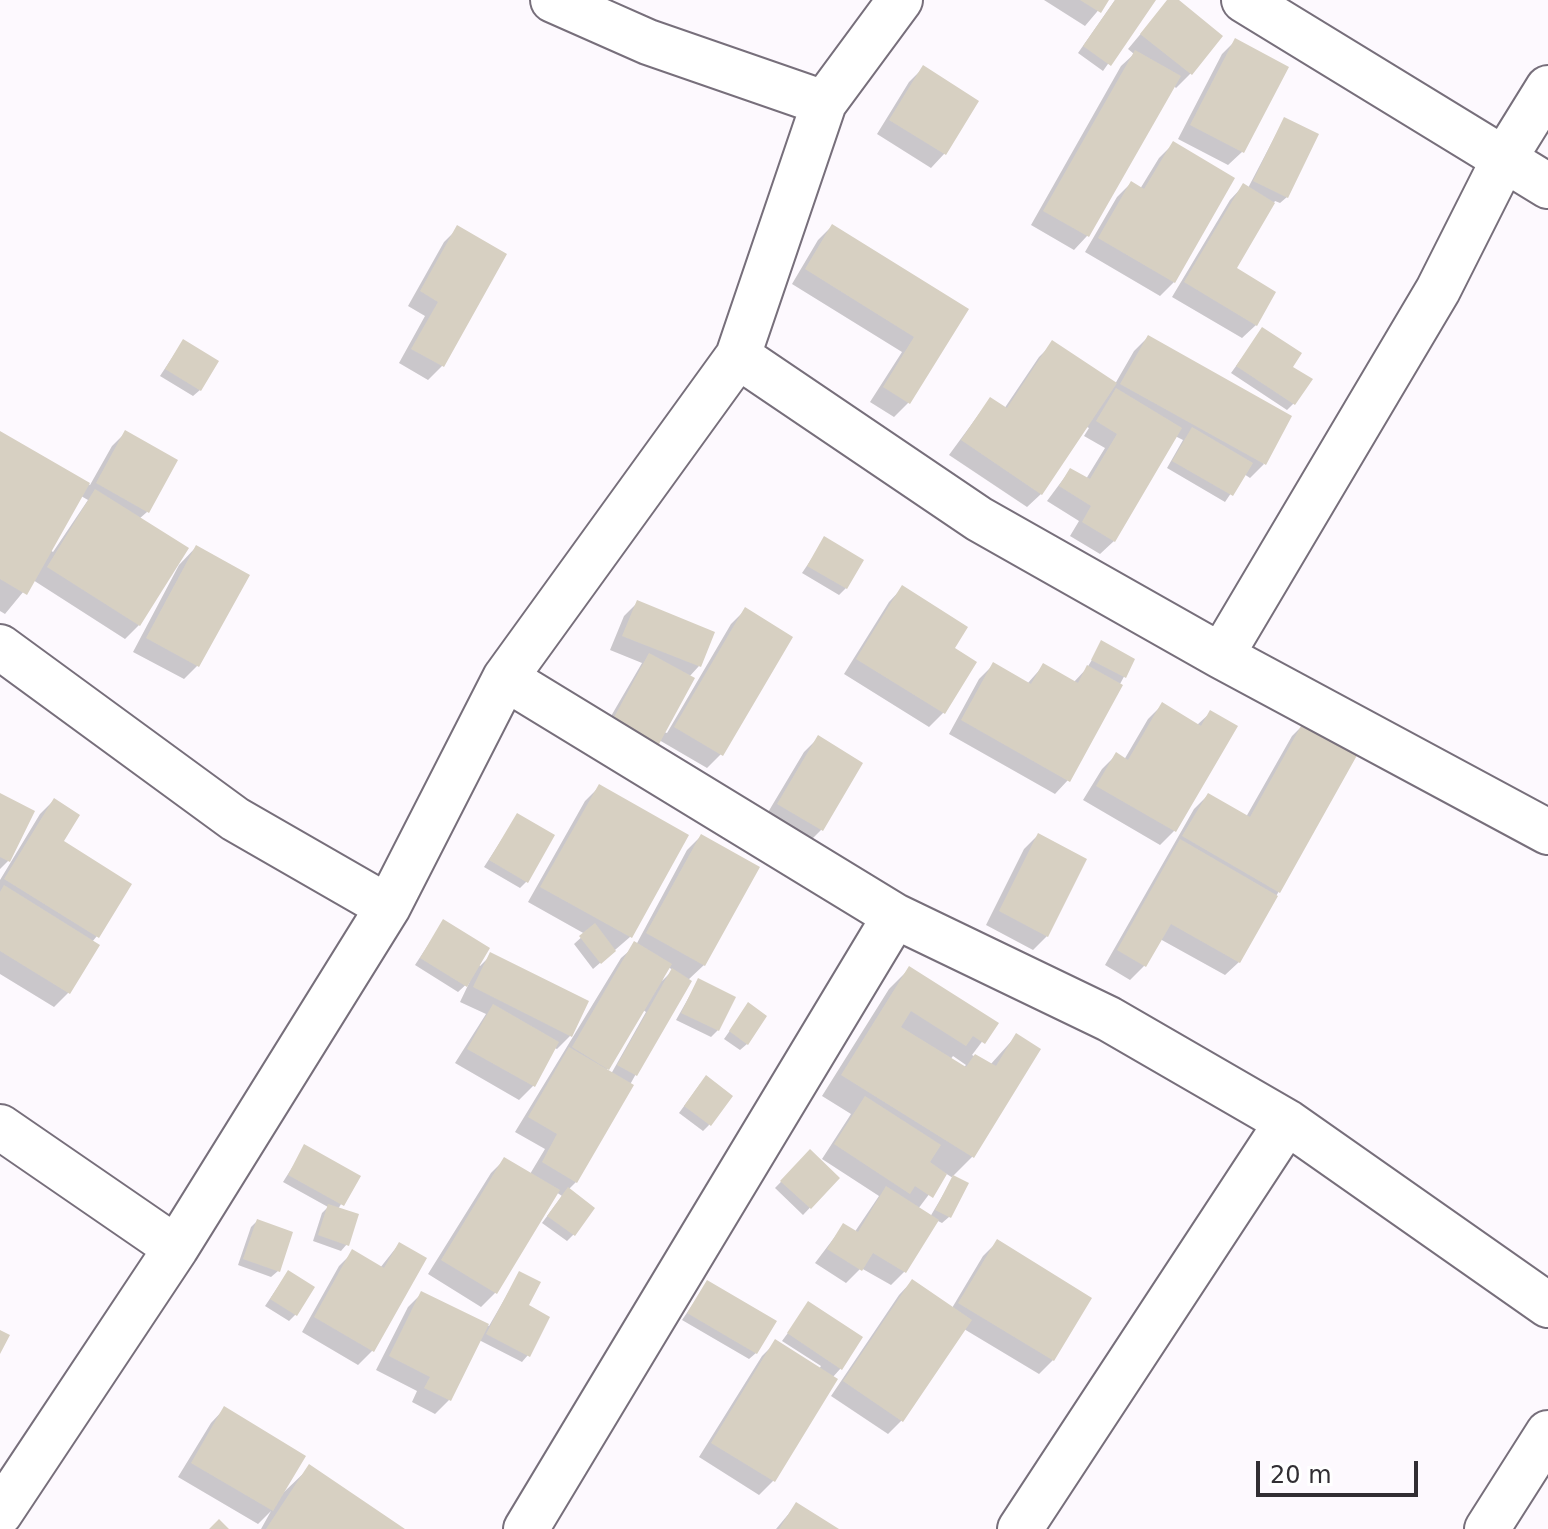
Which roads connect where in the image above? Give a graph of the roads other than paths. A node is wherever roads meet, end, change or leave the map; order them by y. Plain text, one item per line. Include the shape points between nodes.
1 (553, 0) edge
2 (900, 0) edge
3 (1244, 0) edge
4 (1548, 88) edge
5 (824, 103) junction
6 (1504, 159) junction
7 (1548, 186) edge
8 (738, 356) junction
9 (0, 647) edge
10 (1221, 656) junction
11 (505, 678) junction
12 (1548, 832) edge
13 (388, 907) junction
14 (895, 916) junction
15 (1287, 1122) junction
16 (0, 1127) edge
17 (176, 1248) junction
18 (1548, 1305) edge
19 (1548, 1433) edge
20 (0, 1513) edge
21 (526, 1529) edge
22 (1020, 1529) edge
23 (1487, 1529) edge

1 - 5 street via 648,42
2 - 5 street
3 - 6 street
4 - 6 street
5 - 8 street
6 - 7 street
6 - 10 street via 1438,290
8 - 10 street via 979,519
8 - 11 street
9 - 13 street via 235,819
10 - 12 street
11 - 13 street
11 - 14 street
13 - 17 street
14 - 15 street via 1109,1019
14 - 21 street
15 - 18 street
15 - 22 street
16 - 17 street
17 - 20 street
19 - 23 street

